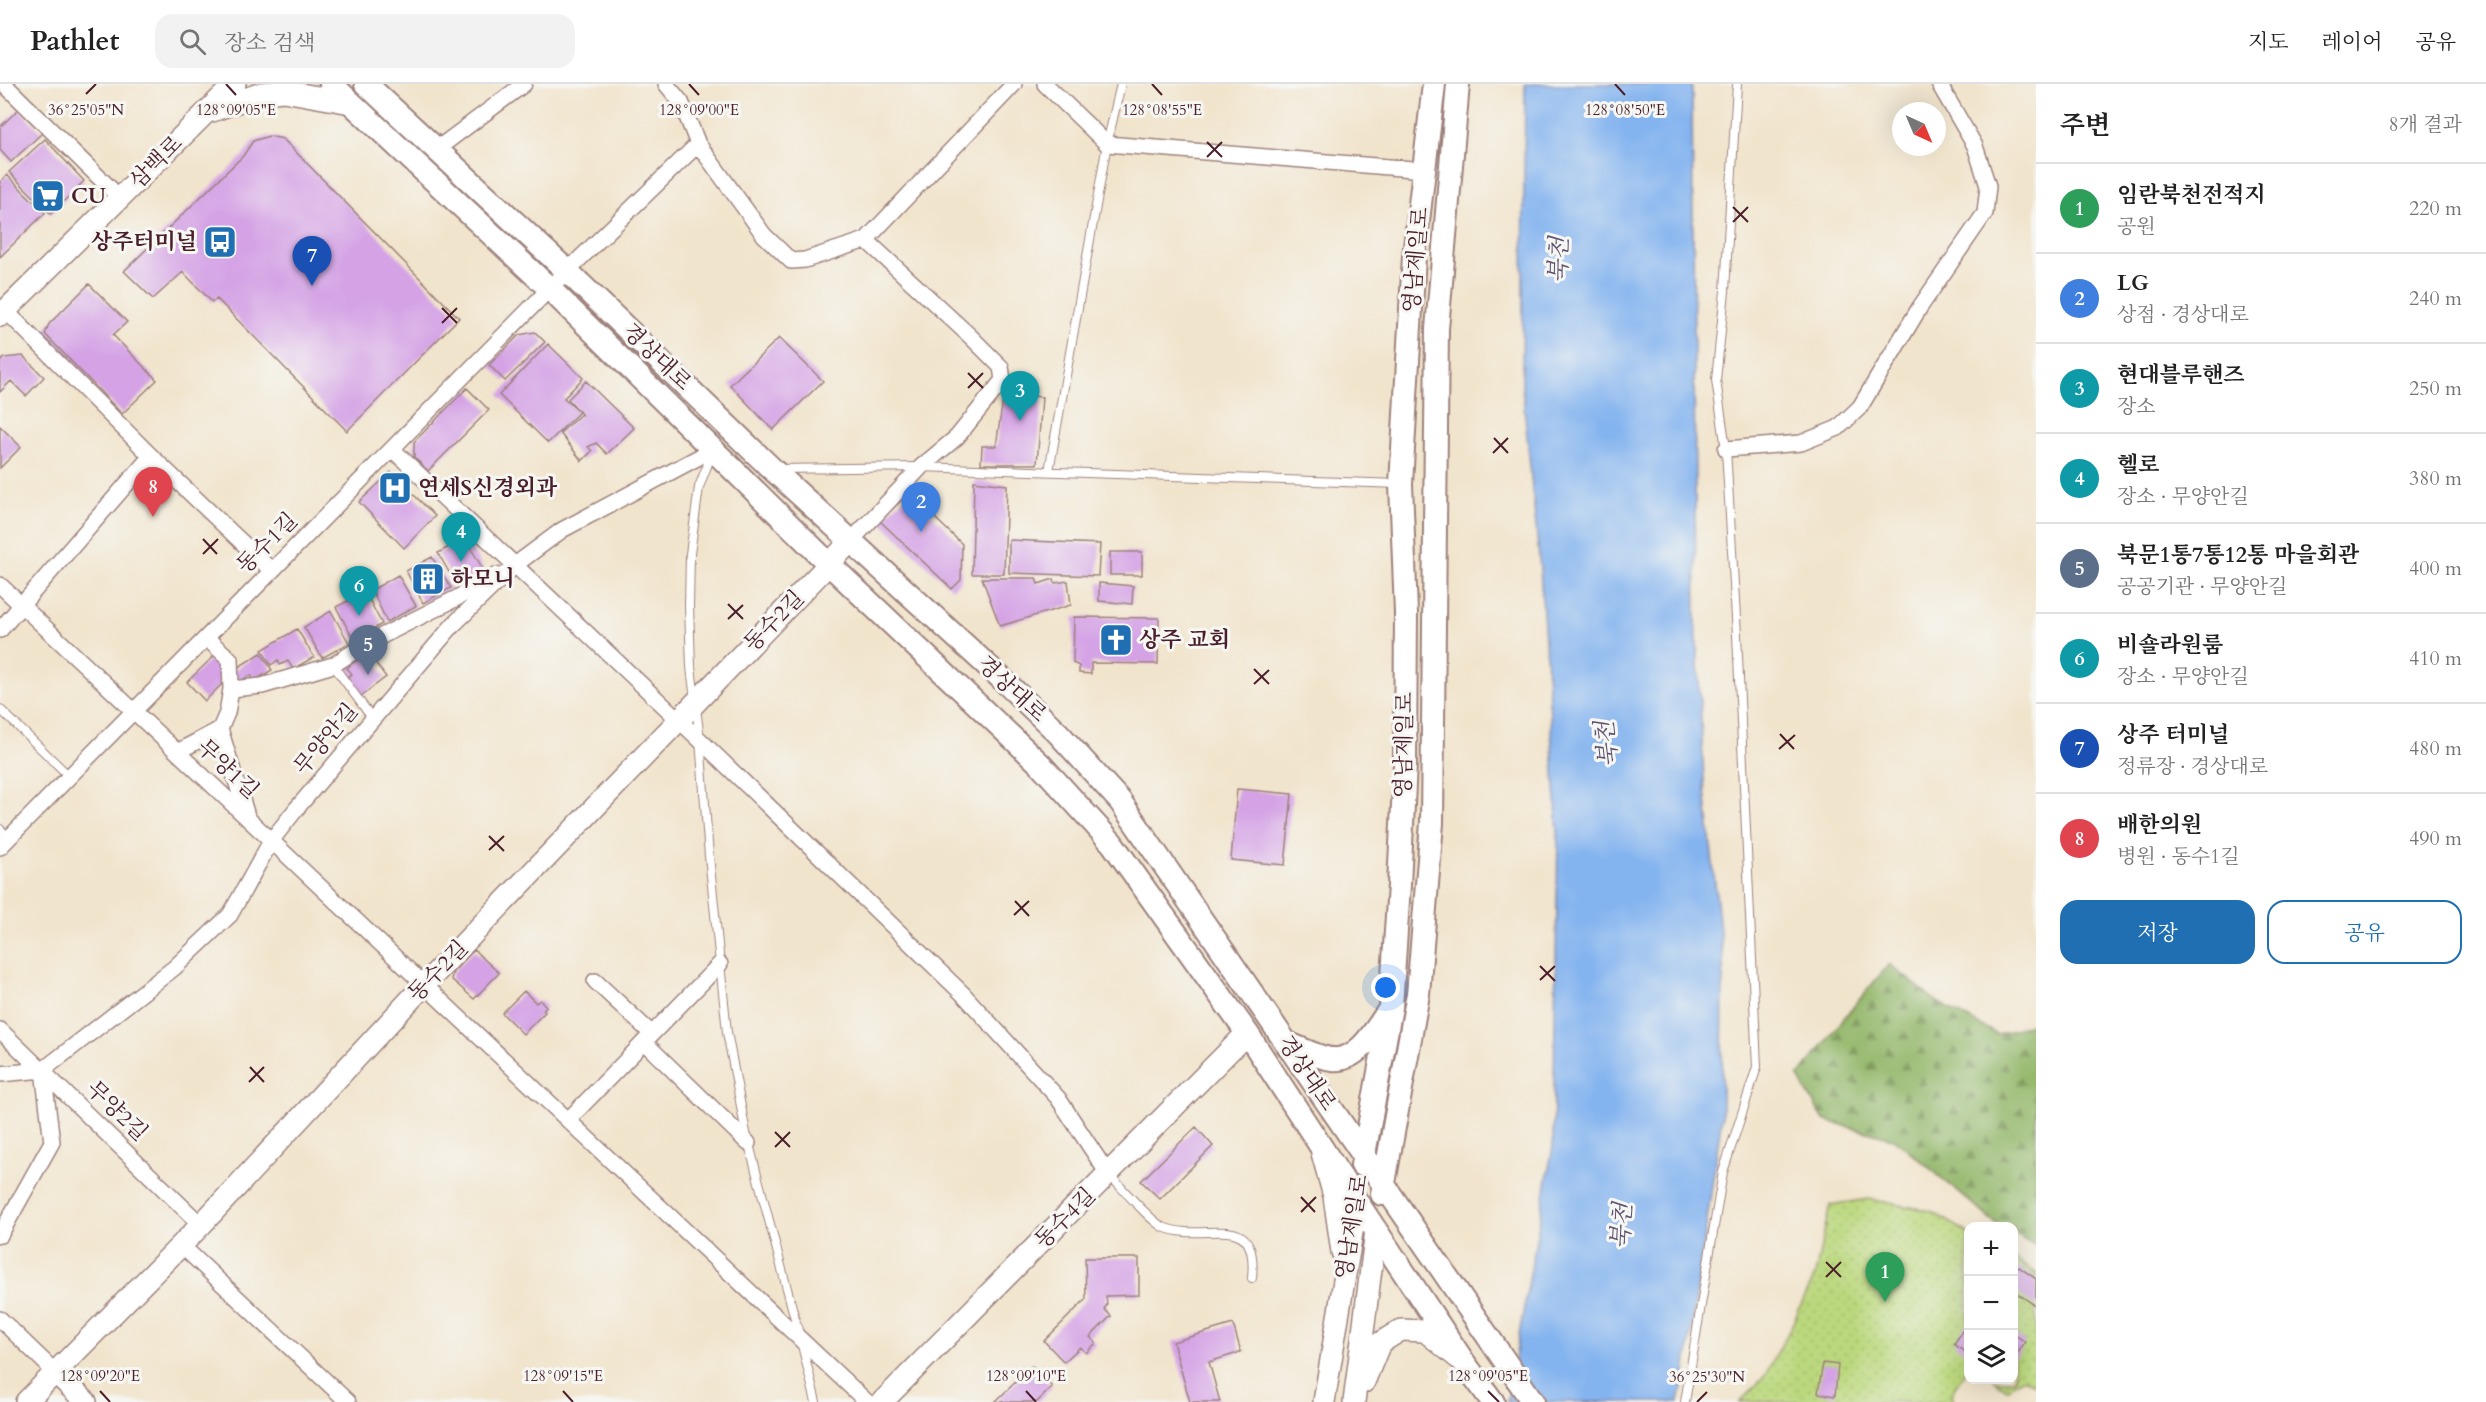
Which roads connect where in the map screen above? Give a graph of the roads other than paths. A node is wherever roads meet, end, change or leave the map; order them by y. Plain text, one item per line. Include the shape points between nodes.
1 (3, 84) edge
2 (214, 84) edge
3 (235, 84) edge
4 (331, 84) edge
5 (367, 84) edge
6 (524, 84) edge
7 (666, 84) edge
8 (1014, 84) edge
9 (1045, 84) edge
10 (1121, 84) edge
11 (1434, 84) edge
12 (1458, 84) edge
13 (1737, 84) edge
14 (1939, 84) edge
15 (351, 103) junction
16 (205, 114) junction
17 (698, 144) junction
18 (1107, 144) junction
19 (437, 149) junction
20 (1425, 170) junction
21 (120, 198) junction
22 (866, 240) junction
23 (567, 271) junction
24 (549, 289) junction
25 (3, 313) edge
26 (392, 449) junction
27 (714, 449) junction
28 (1726, 449) junction
29 (151, 456) junction
30 (921, 467) junction
31 (772, 469) junction
32 (1049, 471) junction
33 (1401, 484) junction
34 (850, 542) junction
35 (830, 564) junction
36 (515, 565) junction
37 (272, 571) junction
38 (0, 585) edge
39 (22, 606) junction
40 (0, 630) edge
41 (206, 638) junction
42 (333, 665) junction
43 (231, 689) junction
44 (696, 703) junction
45 (0, 709) edge
46 (134, 711) junction
47 (372, 718) junction
48 (680, 721) junction
49 (220, 729) junction
50 (700, 740) junction
51 (177, 752) junction
52 (70, 777) junction
53 (248, 818) junction
54 (3, 838) edge
55 (271, 841) junction
56 (720, 963) junction
57 (595, 981) dead end
58 (424, 985) junction
59 (1391, 1007) junction
60 (0, 1030) edge
61 (1247, 1033) junction
62 (649, 1039) junction
63 (1287, 1043) junction
64 (43, 1070) junction
65 (0, 1074) edge
66 (568, 1120) junction
67 (748, 1143) junction
68 (1319, 1144) junction
69 (1363, 1157) junction
70 (1108, 1174) junction
71 (1384, 1187) junction
72 (1357, 1202) junction
73 (201, 1225) junction
74 (1376, 1230) junction
75 (0, 1234) edge
76 (181, 1245) junction
77 (1345, 1275) junction
78 (1252, 1278) dead end
79 (0, 1319) edge
80 (801, 1340) junction
81 (1465, 1364) junction
82 (56, 1373) junction
83 (26, 1402) edge
84 (86, 1402) edge
85 (348, 1402) edge
86 (816, 1402) edge
87 (867, 1402) edge
88 (882, 1402) edge
89 (1324, 1402) edge
90 (1355, 1402) edge
91 (1493, 1402) edge
92 (1533, 1402) edge
93 (1685, 1402) edge

1 - 21 street
2 - 16 street
3 - 16 street, 삼백로
4 - 15 main road, 경상대로
5 - 19 main road, 경상대로
6 - 19 street
7 - 17 street via 681,102
8 - 22 street
9 - 18 street
10 - 18 lane
11 - 20 main road, 영남제일로
12 - 71 main road, 영남제일로 via 1437,330 1432,823 1418,994
13 - 28 lane via 1716,380
14 - 28 street via 1975,146 1988,186 1985,213 1920,307 1860,407 1838,428 1801,443
15 - 16 street via 284,91 262,93
15 - 24 main road, 경상대로
16 - 21 street, 삼백로
17 - 22 street via 764,235 791,261
17 - 23 street, 동수1길
18 - 20 street
18 - 32 lane
19 - 23 main road, 경상대로
20 - 33 main road, 영남제일로 via 1414,256
21 - 25 street, 삼백로
22 - 30 street via 1001,368 1003,380 957,437
23 - 24 street, 동수1길
23 - 31 main road, 경상대로
24 - 26 street, 동수1길
24 - 27 main road, 경상대로
25 - 29 street
26 - 36 street
26 - 37 street, 동수1길
27 - 35 main road, 경상대로
27 - 36 street, 무양안길 via 562,530
27 - 44 lane via 699,487 690,554 691,667
28 - 93 lane via 1757,1067 1724,1172
29 - 37 street
29 - 39 street
30 - 31 lane
30 - 32 lane
30 - 34 street
31 - 34 main road, 경상대로
32 - 33 lane
33 - 59 main road, 영남제일로 via 1406,764
34 - 35 street, 동수2길
34 - 63 main road, 경상대로 via 1001,678 1120,801
35 - 44 street, 동수2길
35 - 61 main road, 경상대로 via 1041,765 1112,843
36 - 42 street
36 - 47 street, 무양안길 via 453,625
36 - 48 street
37 - 41 street, 동수1길
38 - 39 street, 무양1길
39 - 40 street
39 - 46 street, 무양1길
41 - 43 street via 230,659
41 - 46 street, 동수1길
42 - 43 street via 262,686
42 - 47 lane
43 - 49 street
44 - 48 street, 동수2길
44 - 50 lane
45 - 52 lane
46 - 51 street, 무양1길
46 - 52 street, 동수1길
47 - 55 street, 무양안길
48 - 50 street
48 - 58 street, 동수2길
49 - 51 street
49 - 53 street
50 - 56 lane
50 - 70 street via 964,995 1058,1098
51 - 53 street, 무양1길
52 - 54 street, 동수1길
53 - 55 street, 무양1길
55 - 58 street, 무양1길
55 - 64 street, 무양안길 via 230,915 174,969
56 - 62 street
56 - 67 lane via 727,1032
57 - 62 street
58 - 66 street, 무양1길
58 - 73 street, 동수2길
59 - 63 main road via 1362,1046 1347,1058 1330,1059
59 - 69 main road, 영남제일로
60 - 64 street, 무양2길
61 - 68 main road, 경상대로
61 - 70 street, 동수4길
62 - 66 street
62 - 67 street
63 - 69 main road, 경상대로
64 - 65 street
64 - 73 street, 무양2길
64 - 75 street via 51,1142
66 - 80 street, 무양1길
67 - 80 lane
68 - 72 main road, 경상대로
68 - 77 street via 1334,1196
69 - 71 main road, 경상대로
69 - 72 main road, 영남제일로
70 - 78 lane via 1161,1226 1241,1235 1250,1242 1254,1258
70 - 88 street, 동수4길
71 - 74 main road, 영남제일로
71 - 92 main road, 경상대로
72 - 74 main road, 경상대로
72 - 77 street, 영남제일로
73 - 76 street, 동수2길
74 - 81 main road, 경상대로
74 - 90 street, 영남제일로
76 - 82 street, 동수2길
76 - 85 street
77 - 89 street, 영남제일로
79 - 82 street
80 - 86 lane
80 - 87 street, 무양1길
81 - 90 street via 1425,1331 1401,1330 1380,1343
81 - 91 main road, 경상대로
82 - 83 street, 동수2길
82 - 84 street

